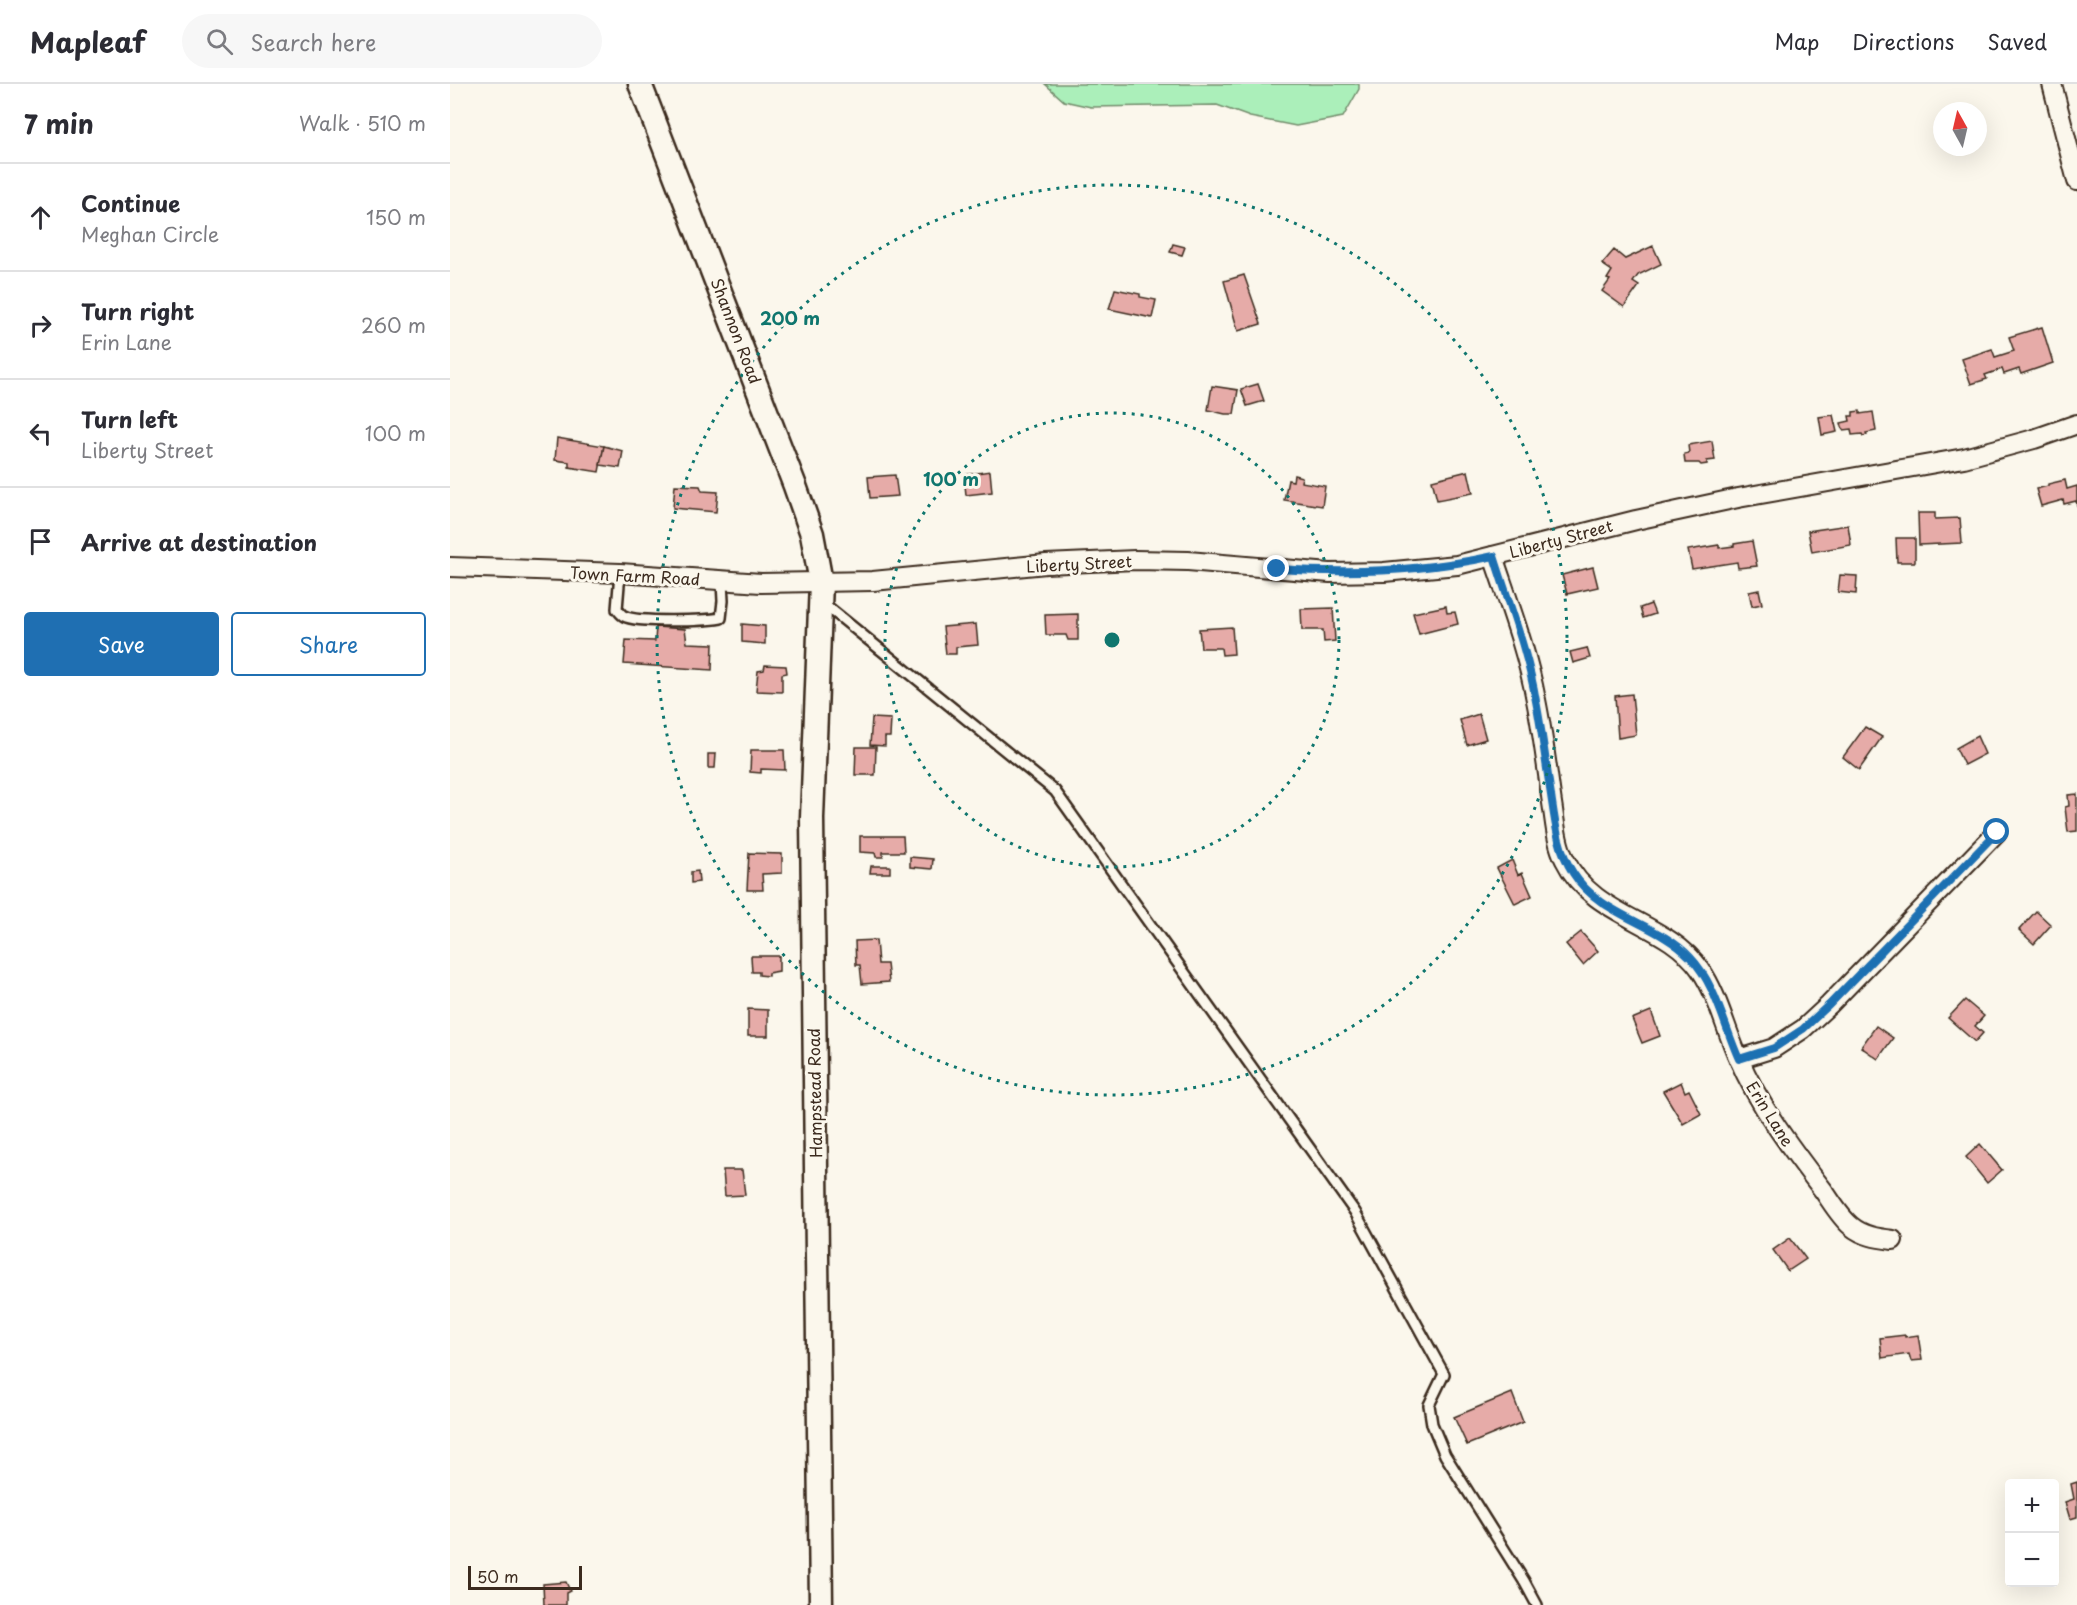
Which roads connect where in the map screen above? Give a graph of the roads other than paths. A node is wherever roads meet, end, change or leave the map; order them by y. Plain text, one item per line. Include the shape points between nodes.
1 (640, 84) edge
2 (2052, 84) edge
3 (2077, 181) edge
4 (2077, 424) edge
5 (1494, 556) junction
6 (450, 567) edge
7 (620, 573) junction
8 (722, 582) junction
9 (821, 592) junction
10 (1997, 832) dead end
11 (1739, 1059) junction
12 (1893, 1240) dead end
13 (821, 1605) edge
14 (1537, 1605) edge

1 - 9 street, Shannon Road via 799,496 812,534
2 - 3 street
4 - 5 street, Liberty Street via 1964,458 1738,498
5 - 9 street, Liberty Street via 1438,567 1330,573 1188,561 1046,564 873,581
5 - 11 street, Erin Lane via 1536,699 1564,859 1595,898 1689,956 1709,986
6 - 7 street, Town Farm Road
7 - 8 street, Town Farm Road
7 - 8 lane via 617,609 633,618 720,618
8 - 9 street, Town Farm Road
9 - 13 street, Hampstead Road via 812,828
9 - 14 lane via 1055,791 1355,1212 1444,1374 1429,1405 1445,1455
10 - 11 street via 1803,1029 1774,1048
11 - 12 street, Erin Lane via 1756,1096 1784,1140 1850,1225 1868,1236

